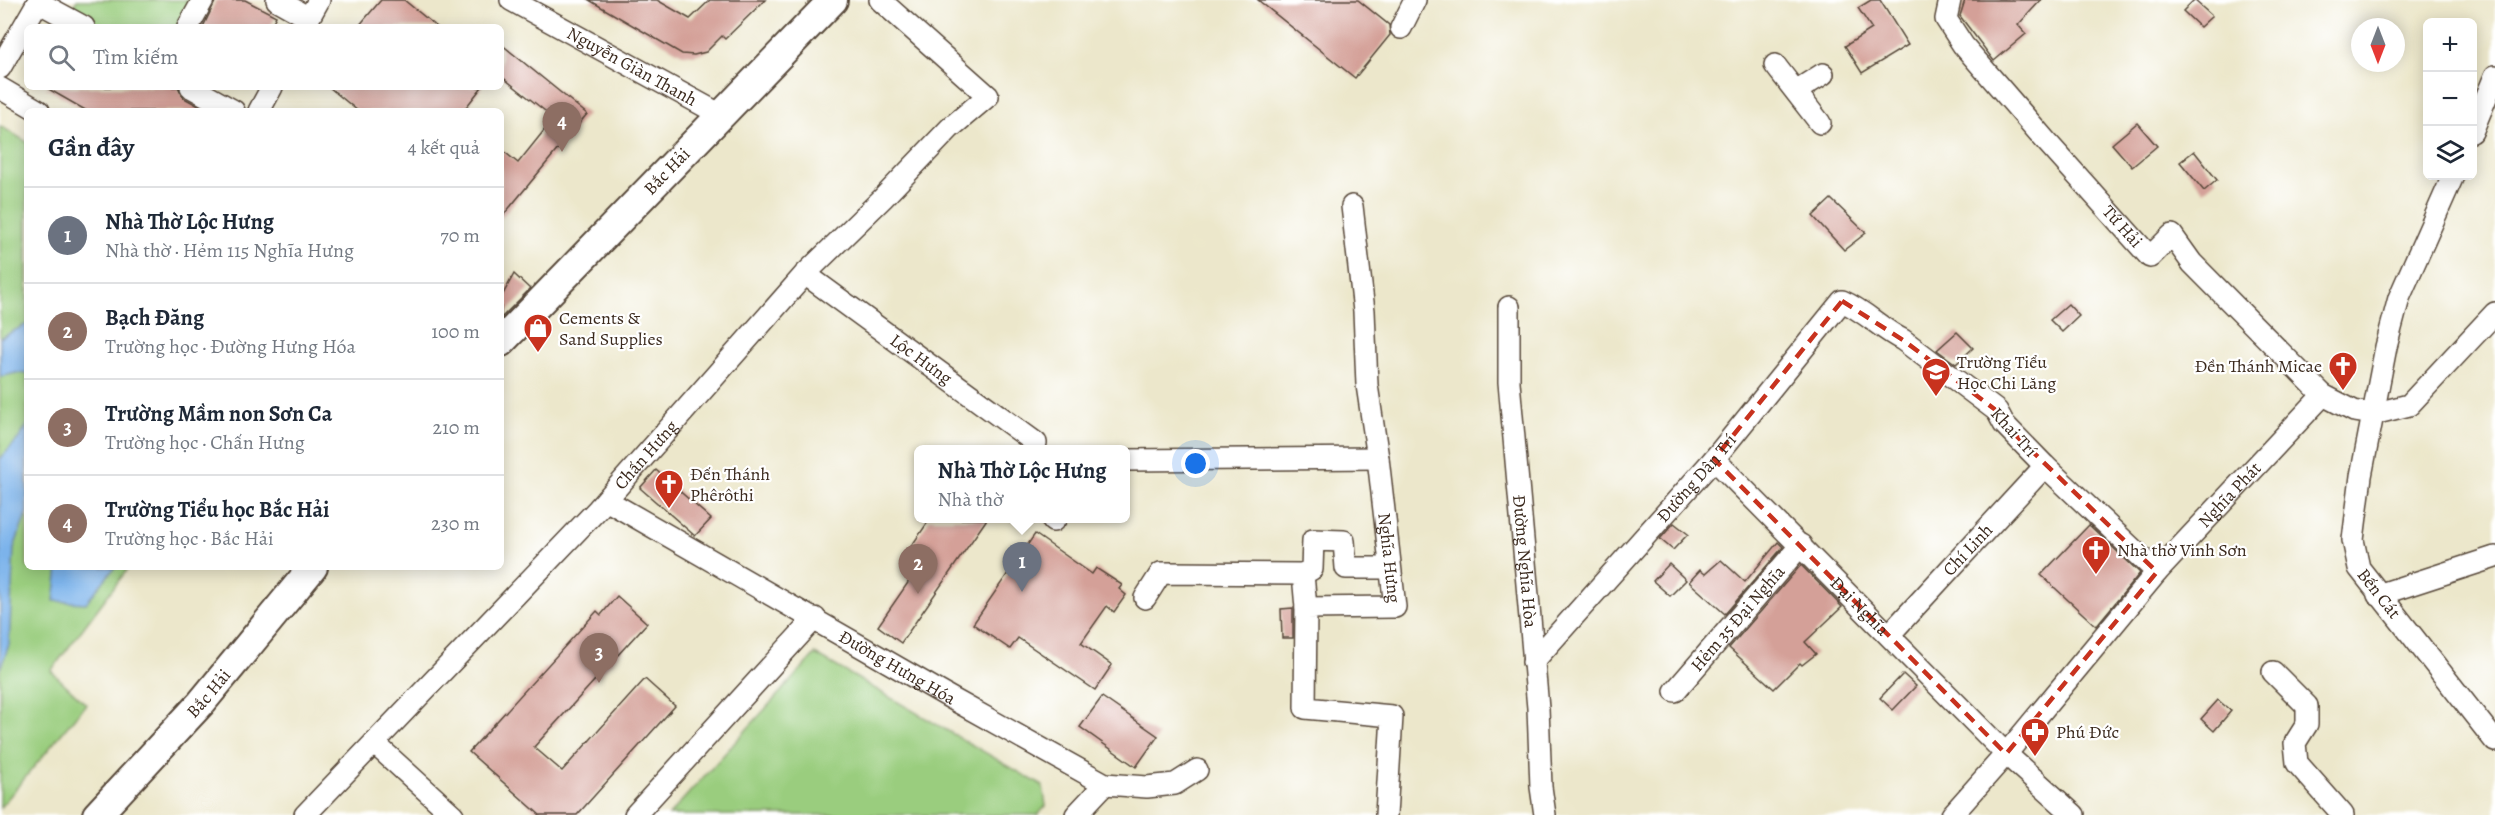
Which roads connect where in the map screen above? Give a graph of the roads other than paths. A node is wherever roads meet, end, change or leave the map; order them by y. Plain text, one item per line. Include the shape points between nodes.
1 (203, 0) edge
2 (277, 0) edge
3 (511, 0) edge
4 (832, 0) edge
5 (880, 0) edge
6 (1415, 0) edge
7 (1950, 0) edge
8 (39, 1) edge
9 (311, 15) edge
10 (26, 24) edge
11 (79, 24) edge
12 (190, 24) edge
13 (24, 27) edge
14 (1401, 28) dead end
15 (1775, 64) dead end
16 (0, 68) edge
17 (1823, 74) dead end
18 (2495, 76) edge
19 (0, 88) edge
20 (196, 90) edge
21 (270, 90) edge
22 (1796, 92) junction
23 (34, 108) edge
24 (229, 108) edge
25 (261, 108) edge
26 (721, 115) junction
27 (1820, 123) dead end
28 (2474, 126) edge
29 (2451, 180) edge
30 (1352, 206) dead end
31 (805, 274) junction
32 (1509, 307) dead end
33 (1858, 308) joint
34 (2495, 313) edge
35 (504, 339) edge
36 (2324, 395) junction
37 (2373, 414) junction
38 (1036, 443) dead end
39 (1378, 458) junction
40 (1714, 459) junction
41 (1130, 460) edge
42 (2045, 466) junction
43 (606, 500) junction
44 (1800, 545) junction
45 (2495, 557) edge
46 (1390, 567) junction
47 (311, 570) edge
48 (2157, 572) junction
49 (1303, 574) junction
50 (2378, 595) junction
51 (1145, 598) dead end
52 (1306, 608) junction
53 (814, 618) junction
54 (1889, 635) junction
55 (1533, 662) junction
56 (2272, 672) dead end
57 (1675, 692) dead end
58 (2495, 741) edge
59 (374, 743) junction
60 (2006, 754) junction
61 (1197, 770) dead end
62 (1105, 784) junction
63 (97, 815) edge
64 (305, 815) edge
65 (453, 815) edge
66 (635, 815) edge
67 (1076, 815) edge
68 (1386, 815) edge
69 (1545, 815) edge
70 (1952, 815) edge
71 (2074, 815) edge
72 (2343, 815) edge

1 - 12 street
2 - 9 street
3 - 26 street, Nguyễn Giàn Thanh
4 - 26 street, Bắc Hải
5 - 31 street, Chấn Hưng via 988,96 950,128
6 - 14 street
7 - 36 street, Tứ Hải via 1946,19 1963,45 2150,256 2172,235 2192,263
8 - 10 street
8 - 11 street
13 - 16 street
15 - 22 street
17 - 22 street
18 - 28 street
19 - 23 street
20 - 24 street
21 - 25 street
22 - 27 street
26 - 35 street, Bắc Hải
29 - 37 street, Bến Cát via 2399,298
30 - 39 street, Nghĩa Hưng via 1365,311 1367,385
31 - 38 street, Lộc Hưng
31 - 43 street, Chấn Hưng
32 - 55 street, Đường Nghĩa Hòa via 1509,382
33 - 40 street, Đường Dân Trí via 1842,301
33 - 42 street, Khai Trí via 1997,411 2004,424
34 - 37 street via 2409,405
36 - 37 street via 2354,411
36 - 48 street, Nghĩa Phát
37 - 50 street, Bến Cát via 2354,540 2359,567
39 - 41 street
39 - 46 street, Nghĩa Hưng
40 - 44 street, Đại Nghĩa
40 - 55 street, Đường Dân Trí
42 - 48 street, Khai Trí
42 - 54 street, Chí Linh
43 - 53 street, Đường Hưng Hóa
43 - 59 street, Chấn Hưng
44 - 54 street, Đại Nghĩa
44 - 57 street, Hẻm 35 Đại Nghĩa
45 - 50 street
46 - 49 street via 1346,567 1344,541 1313,540 1312,569
46 - 52 street, Nghĩa Hưng via 1395,607
47 - 63 street, Bắc Hải via 201,703
48 - 60 street, Nghĩa Phát
49 - 51 street via 1161,573
49 - 52 street
50 - 58 street, Bến Cát
52 - 68 street via 1305,708 1392,716
53 - 62 street, Đường Hưng Hóa
53 - 66 street
54 - 60 street, Đại Nghĩa
55 - 69 street, Đường Nghĩa Hòa
56 - 72 street via 2307,706 2307,724 2295,743 2296,763
59 - 64 street, Chấn Hưng
59 - 65 street
60 - 70 street, Nghĩa Phát
60 - 71 street, Đại Nghĩa
61 - 62 street, Đường Hưng Hóa via 1175,784
62 - 67 street

